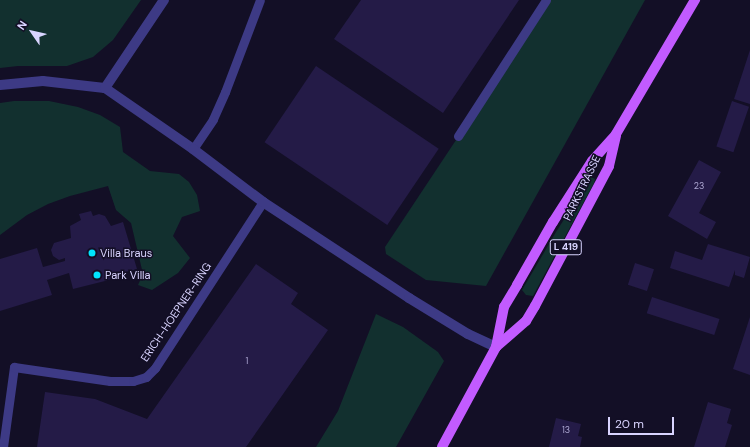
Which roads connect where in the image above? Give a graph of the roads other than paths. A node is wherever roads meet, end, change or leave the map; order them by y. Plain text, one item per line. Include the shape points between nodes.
1 (164, 0) edge
2 (260, 0) edge
3 (546, 0) edge
4 (695, 0) edge
5 (0, 85) edge
6 (105, 88) junction
7 (616, 134) junction
8 (458, 136) dead end
9 (193, 149) junction
10 (263, 202) junction
11 (496, 348) junction
12 (3, 447) edge
13 (442, 447) edge

1 - 6 street
2 - 9 lane via 213,120
3 - 8 lane
4 - 7 main road, PARKSTRASSE / L 419
5 - 6 street via 43,81
6 - 9 street
7 - 11 main road, PARKSTRASSE / L 419 via 592,161 504,307
7 - 11 main road, PARKSTRASSE / L 419 via 609,166 535,306 526,321
9 - 10 street
10 - 11 street via 409,298
10 - 12 lane, ERICH-HOEPNER-RING via 155,368 146,376 134,381 110,381 14,367
11 - 13 main road, PARKSTRASSE / L 419

